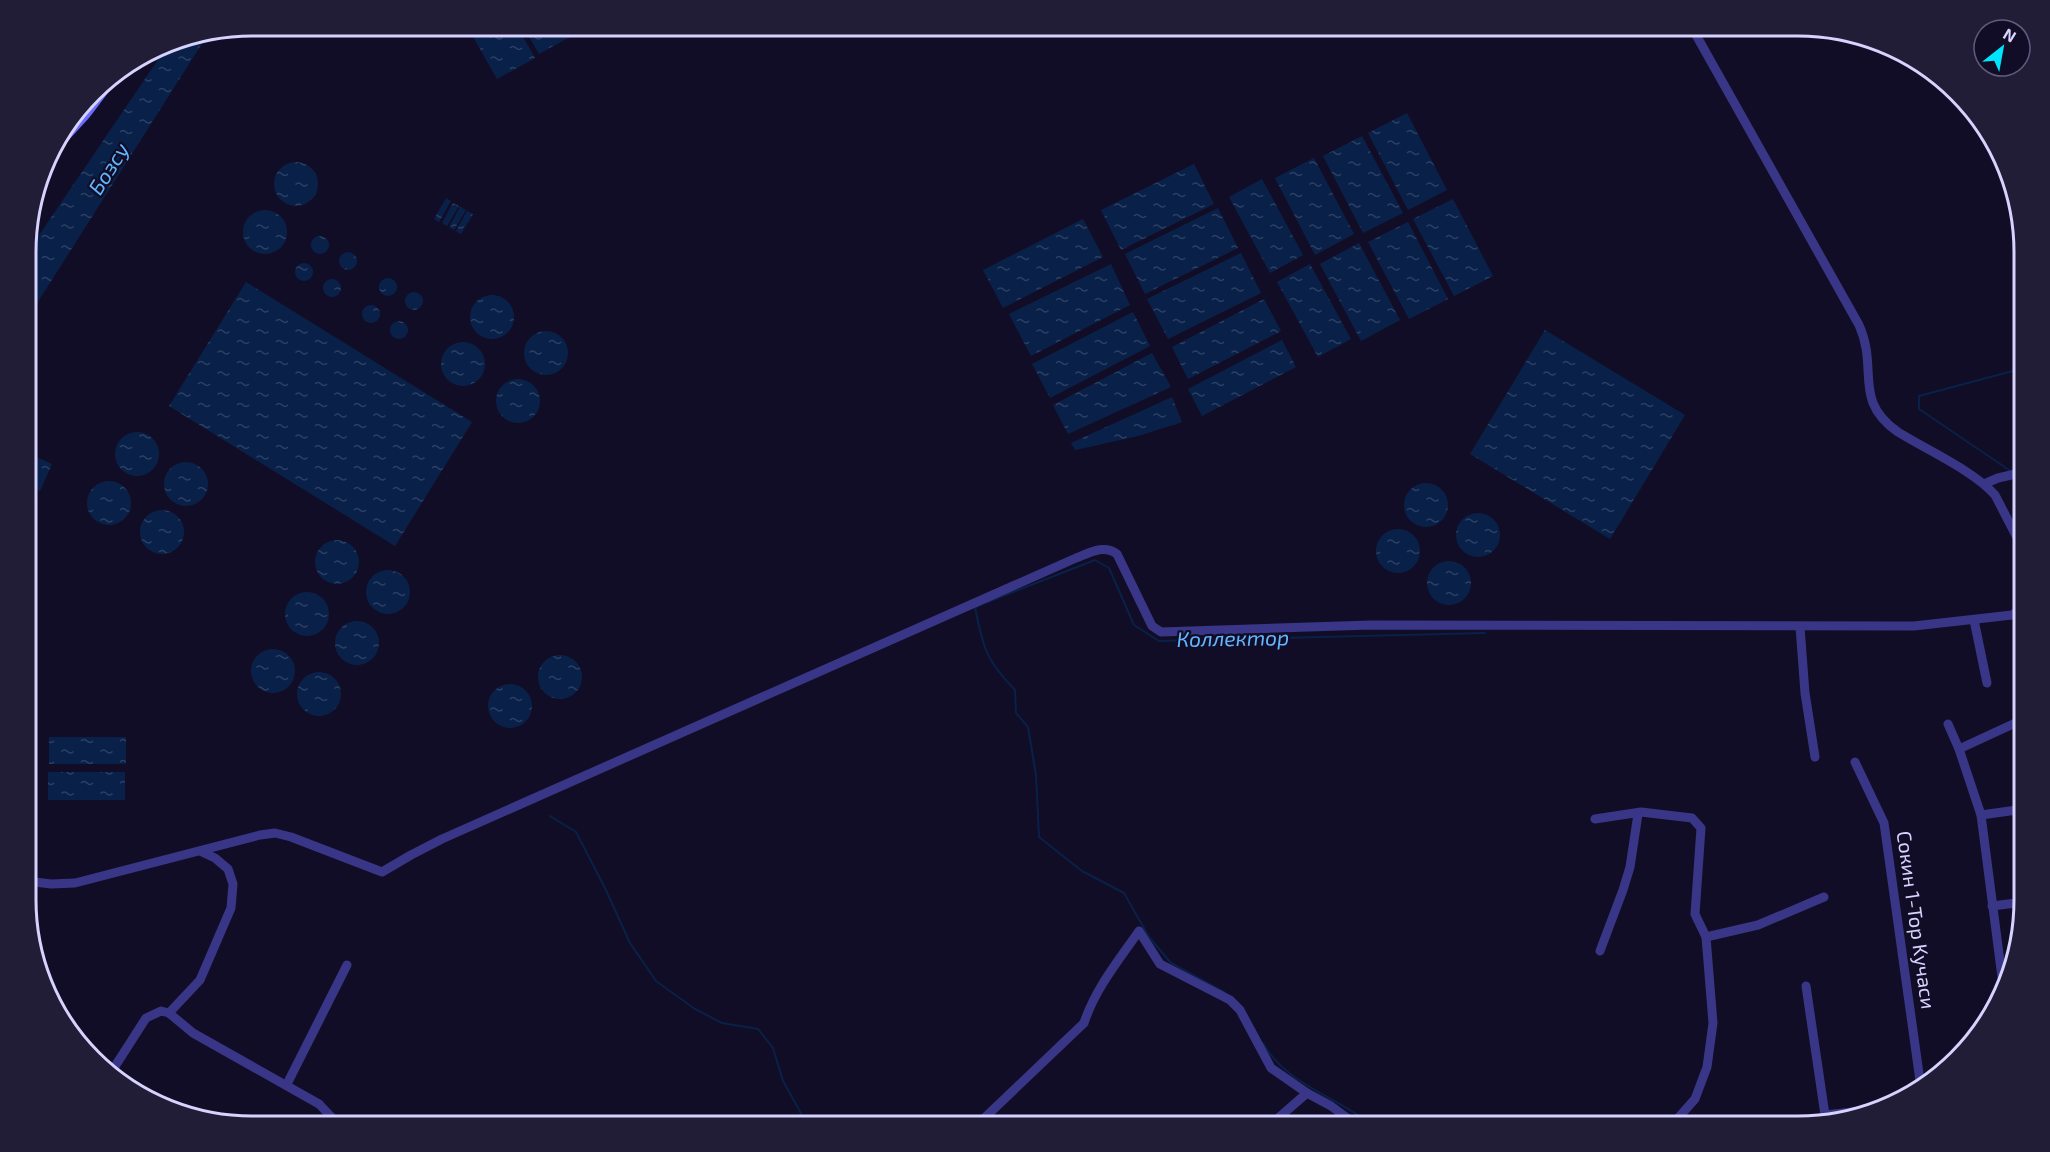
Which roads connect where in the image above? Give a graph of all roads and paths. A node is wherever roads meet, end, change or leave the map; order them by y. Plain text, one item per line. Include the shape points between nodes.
1 (1697, 36) edge
2 (2014, 474) edge
3 (1984, 484) junction
4 (2014, 532) edge
5 (2014, 614) edge
6 (1974, 620) junction
7 (1800, 627) junction
8 (1987, 683) dead end
9 (1947, 724) dead end
10 (2014, 724) edge
11 (1959, 749) junction
12 (1815, 758) dead end
13 (1855, 762) dead end
14 (2014, 810) edge
15 (1638, 813) junction
16 (1981, 815) junction
17 (1595, 819) dead end
18 (202, 852) junction
19 (36, 882) edge
20 (1824, 897) dead end
21 (2014, 903) edge
22 (1992, 906) junction
23 (1706, 937) junction
24 (1600, 951) dead end
25 (347, 965) dead end
26 (2001, 973) edge
27 (1806, 986) dead end
28 (169, 1013) junction
29 (115, 1066) edge
30 (1921, 1078) edge
31 (287, 1084) junction
32 (1307, 1093) junction
33 (1825, 1114) edge
34 (330, 1116) edge
35 (987, 1116) edge
36 (1281, 1116) edge
37 (1344, 1116) edge
38 (1680, 1116) edge

1 - 3 street via 1859,325 1867,346 1869,390 1876,412 1888,426
2 - 3 street
3 - 4 street via 1995,495
5 - 6 street
6 - 7 street via 1914,626
6 - 8 street
7 - 12 street
7 - 18 street via 1371,626 1161,632 1152,626 1117,554 1105,549 1076,558 453,834 382,872 282,834 260,835
9 - 11 street
10 - 11 street
11 - 16 street
13 - 30 street, Сокин 1-Тор Kучаси via 1884,823
14 - 16 street
15 - 17 street
15 - 23 street via 1692,818 1701,828 1695,914
15 - 24 street via 1630,867
16 - 22 street
18 - 19 street via 75,883
18 - 28 street via 228,869 233,884 231,908 200,980
20 - 23 street via 1758,925
21 - 22 street
22 - 26 street
23 - 38 street via 1713,1023 1707,1067 1695,1099
25 - 31 street
27 - 33 street
28 - 29 street via 161,1011 146,1018
28 - 31 street via 193,1033
31 - 34 street
32 - 35 street via 1271,1068 1240,1010 1230,1000 1160,964 1139,931 1101,986 1083,1023
32 - 36 street
32 - 37 street

